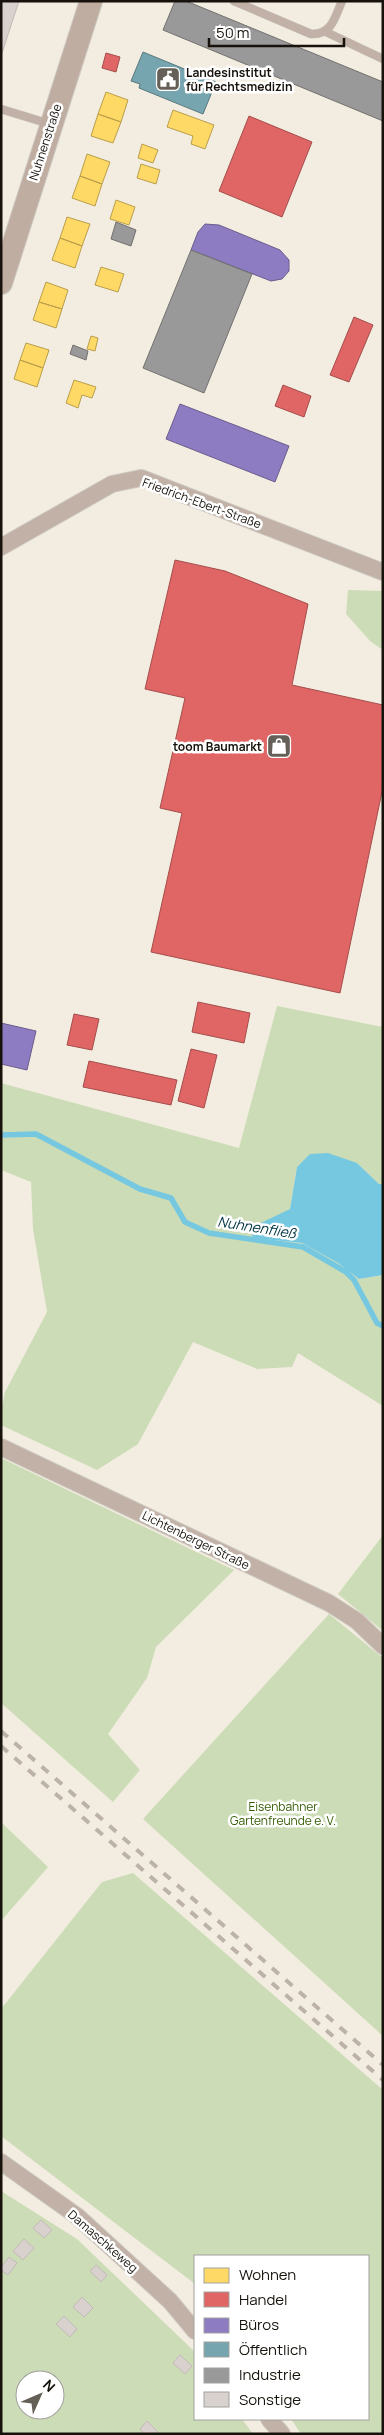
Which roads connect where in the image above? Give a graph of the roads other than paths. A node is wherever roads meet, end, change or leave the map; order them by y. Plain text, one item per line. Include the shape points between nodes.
1 (91, 1) edge
2 (234, 1) edge
3 (342, 1) edge
4 (326, 32) junction
5 (383, 60) edge
6 (1, 109) edge
7 (51, 125) junction
8 (1, 283) edge
9 (1, 548) edge
10 (383, 572) edge
11 (1, 1446) edge
12 (383, 1646) edge
13 (1, 2162) edge
14 (194, 2329) edge
15 (270, 2420) edge
16 (282, 2434) edge

1 - 7 main road, Nuhnenstraße
2 - 4 lane via 311,34
3 - 4 lane
4 - 5 lane
6 - 7 lane
7 - 8 main road, Nuhnenstraße
9 - 10 street, Friedrich-Ebert-Straße via 112,484 141,478
11 - 12 street, Lichtenberger Straße via 329,1604 357,1622
13 - 14 street, Damaschkeweg via 77,2216 170,2301
15 - 16 street

